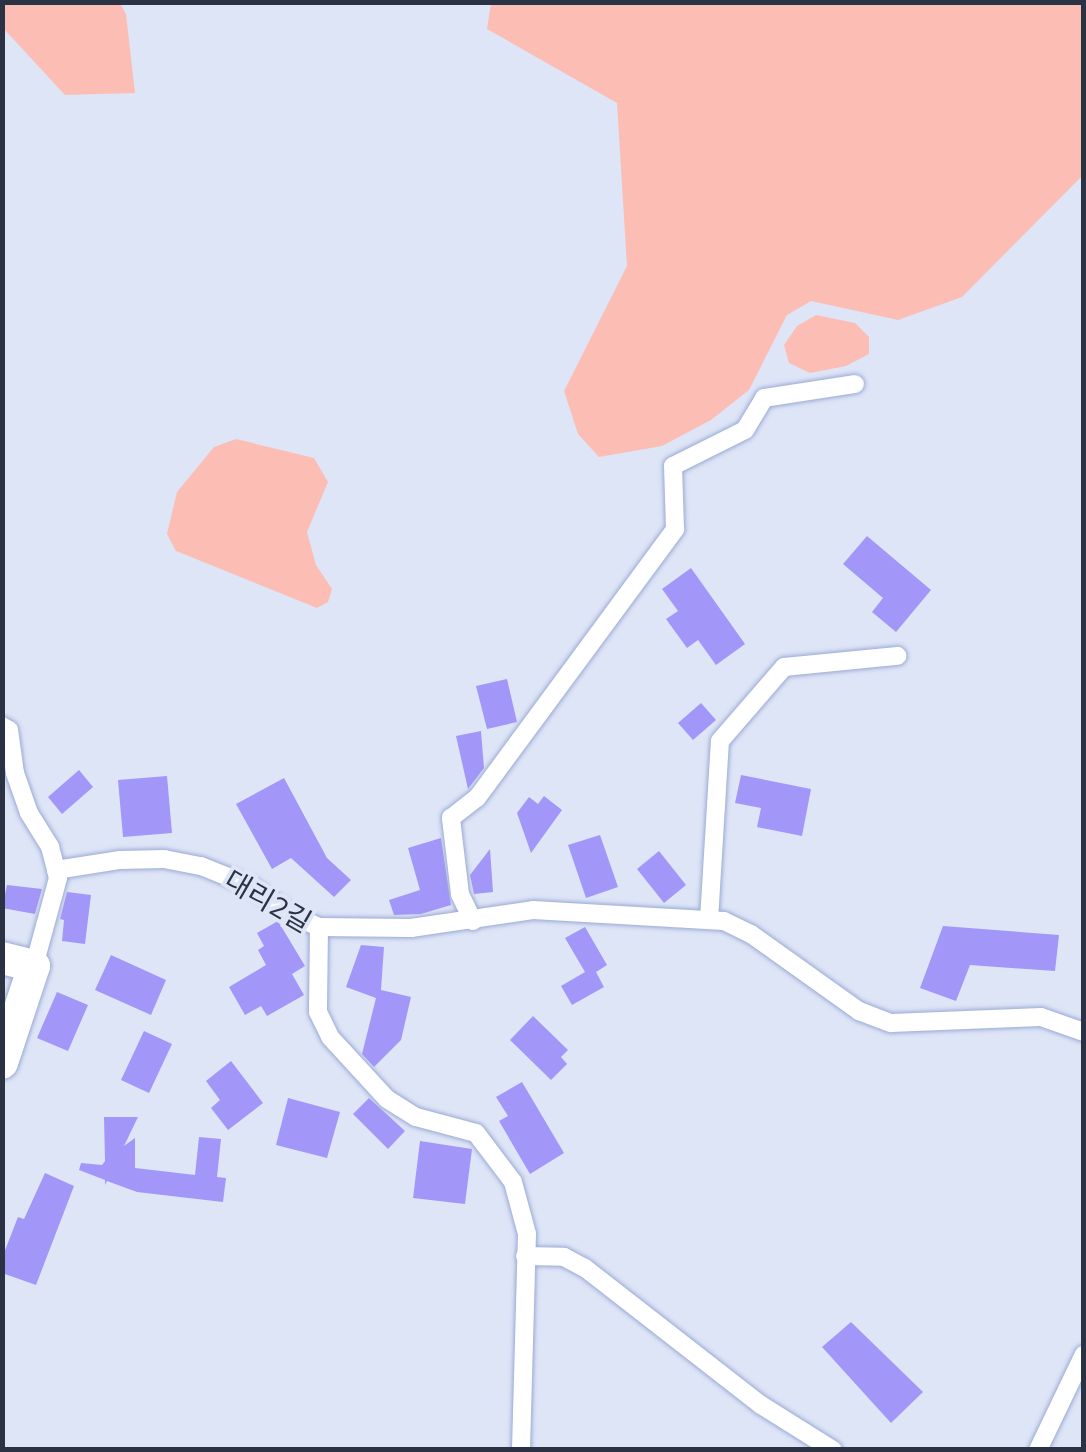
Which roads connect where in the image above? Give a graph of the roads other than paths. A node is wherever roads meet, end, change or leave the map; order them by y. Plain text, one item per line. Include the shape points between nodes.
1 (855, 384) dead end
2 (897, 656) dead end
3 (2, 726) edge
4 (56, 870) junction
5 (709, 920) junction
6 (473, 921) junction
7 (320, 927) junction
8 (18, 962) edge
9 (1084, 1032) edge
10 (2, 1064) edge
11 (525, 1256) junction
12 (1084, 1354) edge
13 (521, 1450) edge
14 (833, 1450) edge
15 (1038, 1450) edge

1 - 6 lane via 764,398 745,430 673,466 675,529 477,798 451,818 460,894
2 - 5 lane via 784,667 720,741
3 - 4 lane via 9,730 29,813
4 - 7 lane, 대리2길 via 120,860 201,866
4 - 8 lane
5 - 6 lane via 534,910
5 - 9 lane via 751,934 859,1011 891,1023 1040,1017
6 - 7 lane
7 - 11 lane, 대리2길 via 318,1012 330,1037 402,1108 476,1134 517,1193
8 - 10 street
11 - 13 lane, 대리2길
11 - 14 lane via 564,1257 585,1268 761,1405
12 - 15 lane

